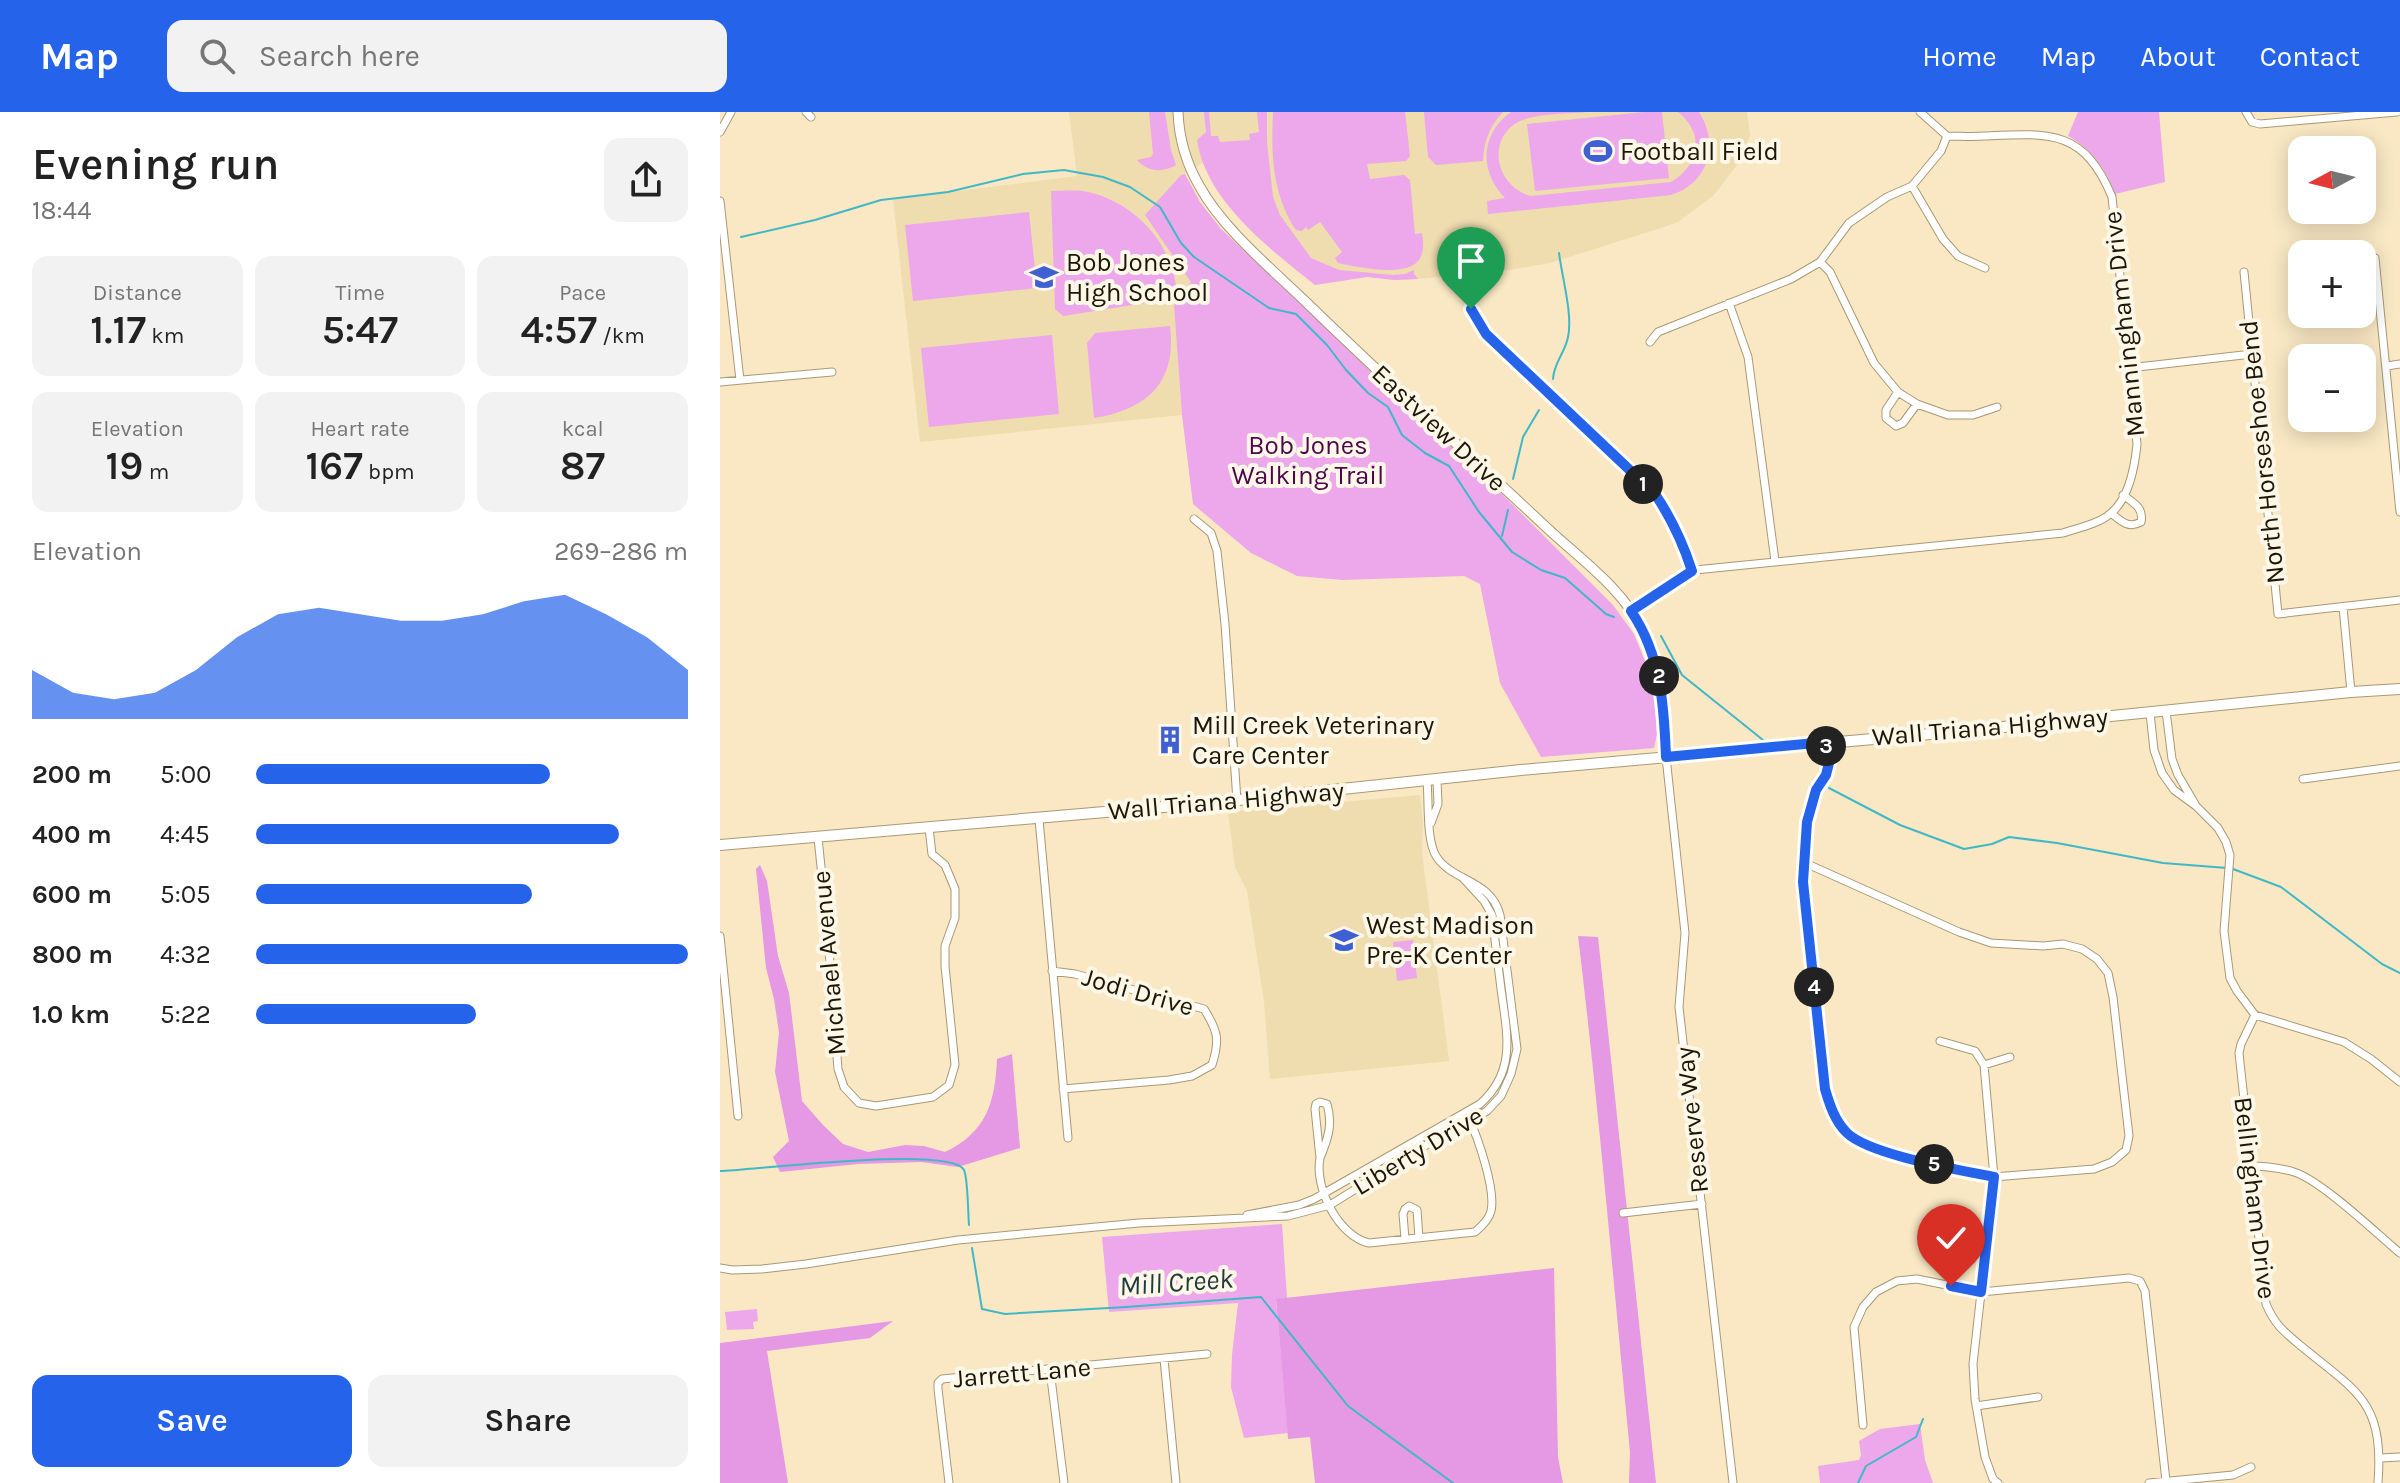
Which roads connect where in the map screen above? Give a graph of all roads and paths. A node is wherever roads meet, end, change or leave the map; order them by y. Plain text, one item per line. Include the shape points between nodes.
1 (731, 112) edge
2 (1178, 112) edge
3 (1920, 112) edge
4 (2246, 112) edge
5 (2397, 112) edge
6 (720, 132) edge
7 (1947, 136) junction
8 (1912, 186) junction
9 (720, 201) edge
10 (1820, 262) junction
11 (2376, 267) edge
12 (1985, 268) dead end
13 (2244, 272) dead end
14 (1729, 303) junction
15 (1471, 309) dead end
16 (1650, 342) dead end
17 (2252, 354) junction
18 (2400, 364) edge
19 (2387, 366) junction
20 (2129, 368) junction
21 (832, 372) dead end
22 (740, 380) junction
23 (720, 382) edge
24 (1898, 392) junction
25 (1917, 404) junction
26 (1997, 407) dead end
27 (2123, 495) junction
28 (2400, 512) edge
29 (2111, 513) junction
30 (1194, 519) dead end
31 (1775, 561) junction
32 (1692, 571) junction
33 (2400, 600) edge
34 (2343, 607) junction
35 (1631, 611) junction
36 (2400, 689) edge
37 (2351, 692) junction
38 (2166, 711) junction
39 (2150, 713) junction
40 (1826, 742) junction
41 (1666, 757) junction
42 (2400, 766) edge
43 (2303, 779) dead end
44 (1432, 780) junction
45 (1237, 801) junction
46 (2196, 806) junction
47 (1039, 819) junction
48 (929, 828) junction
49 (818, 838) junction
50 (720, 845) edge
51 (1803, 862) junction
52 (1461, 876) junction
53 (720, 936) edge
54 (1052, 971) junction
55 (2255, 1015) junction
56 (1940, 1041) dead end
57 (2010, 1057) dead end
58 (1984, 1065) junction
59 (2400, 1082) edge
60 (1063, 1089) junction
61 (1466, 1112) junction
62 (738, 1116) dead end
63 (1470, 1121) junction
64 (1068, 1138) dead end
65 (1320, 1158) junction
66 (2250, 1166) junction
67 (1994, 1177) junction
68 (1325, 1194) junction
69 (1702, 1204) junction
70 (1330, 1205) junction
71 (1623, 1213) dead end
72 (1237, 1218) junction
73 (1419, 1238) junction
74 (1405, 1239) junction
75 (2400, 1253) edge
76 (720, 1268) edge
77 (1981, 1292) junction
78 (1207, 1354) dead end
79 (1164, 1359) junction
80 (1050, 1370) junction
81 (2038, 1397) dead end
82 (1976, 1406) junction
83 (1863, 1425) dead end
84 (2400, 1457) edge
85 (2380, 1458) junction
86 (2251, 1467) dead end
87 (2166, 1481) junction
88 (949, 1483) edge
89 (1064, 1483) edge
90 (1176, 1483) edge
91 (1733, 1483) edge
92 (1998, 1483) edge
93 (2149, 1483) edge
94 (2378, 1483) edge

1 - 6 street
2 - 35 street, Eastview Drive via 1182,142 1199,186 1244,242 1618,593
3 - 7 street
4 - 5 street via 2260,124
7 - 8 street
7 - 20 street, Manningham Drive via 2041,134 2067,141 2089,156 2112,197
8 - 10 street via 1849,223
8 - 12 street via 1958,256
9 - 22 street
10 - 14 street
10 - 24 street via 1830,272 1874,363
11 - 19 street
13 - 17 street, North Horseshoe Bend
14 - 16 street via 1658,332
14 - 31 street via 1748,357
15 - 32 street via 1486,334 1655,494
17 - 20 street
17 - 34 street, North Horseshoe Bend via 2278,614
18 - 19 street
19 - 28 street
20 - 27 street, Manningham Drive via 2137,444 2134,472
21 - 22 street
22 - 23 street
24 - 25 street
24 - 25 street via 1886,410 1891,423 1903,423
25 - 26 street via 1948,415 1973,415
27 - 29 street, Manningham Drive
27 - 29 street via 2140,508 2141,522 2126,524
29 - 31 street via 2063,533
30 - 45 street via 1211,533 1217,551
31 - 32 street
32 - 35 street
33 - 34 street
34 - 37 street
35 - 41 street, Eastview Drive via 1659,672
36 - 37 main road, Wall Triana Highway
37 - 38 main road, Wall Triana Highway
38 - 39 main road, Wall Triana Highway
38 - 46 street via 2172,759
39 - 40 main road, Wall Triana Highway
39 - 46 street via 2162,773
40 - 41 main road, Wall Triana Highway
40 - 51 street via 1829,763 1807,822
41 - 44 main road, Wall Triana Highway
41 - 69 street, Reserve Way via 1685,933 1679,1007
42 - 43 street
44 - 45 main road, Wall Triana Highway
44 - 52 street, Liberty Drive via 1438,804 1430,825 1432,845 1437,857
45 - 47 main road, Wall Triana Highway
46 - 55 street via 2218,828 2230,855 2227,963 2230,978
47 - 48 main road, Wall Triana Highway
47 - 54 street
48 - 49 main road, Wall Triana Highway
48 - 49 street, Michael Avenue via 932,854 945,865 955,889 945,966 955,1065 949,1085 933,1097 876,1106 859,1103 844,1087 838,1069
49 - 50 main road, Wall Triana Highway
51 - 67 street via 1820,1049 1833,1115 1861,1144
51 - 67 street via 1991,943 2082,949 2108,973 2129,1136 2126,1150 2094,1169
52 - 61 street, Liberty Drive via 1492,915 1508,1045 1493,1092
52 - 63 street, Liberty Drive via 1485,890 1498,908 1517,1049 1501,1096
53 - 62 street
54 - 60 street
54 - 60 street, Jodi Drive via 1204,1009 1219,1045 1212,1065 1192,1076
55 - 59 street via 2344,1042
55 - 66 street, Bellingham Drive via 2239,1053
56 - 58 street via 1975,1051
57 - 58 street
58 - 67 street
60 - 64 street
61 - 63 street
61 - 68 street, Liberty Drive
63 - 70 street, Liberty Drive
63 - 73 street via 1485,1160 1491,1212 1475,1232
65 - 65 street via 1315,1109 1320,1102 1327,1104 1331,1125
65 - 68 street via 1317,1169
66 - 75 street via 2297,1173
66 - 85 street, Bellingham Drive via 2266,1304 2273,1322 2365,1402 2375,1423
67 - 77 street
68 - 70 street
68 - 72 street, Liberty Drive
69 - 71 street
69 - 91 street, Reserve Way
70 - 72 street, Liberty Drive via 1288,1216
70 - 74 street via 1340,1224 1360,1241
72 - 76 street, Liberty Drive via 958,1240 806,1264
73 - 74 street
73 - 74 street via 1417,1210 1409,1206 1403,1214
77 - 82 street via 1973,1364
77 - 83 street via 1917,1279 1897,1281 1876,1292 1854,1327
77 - 87 street via 2109,1279 2140,1281
78 - 79 street, Jarrett Lane
79 - 80 street, Jarrett Lane
79 - 90 street
80 - 88 street, Jarrett Lane via 938,1383
80 - 89 street
81 - 82 street
82 - 92 street via 1985,1457
84 - 85 street
85 - 94 street, Bellingham Drive
86 - 87 street via 2233,1475
87 - 93 street

